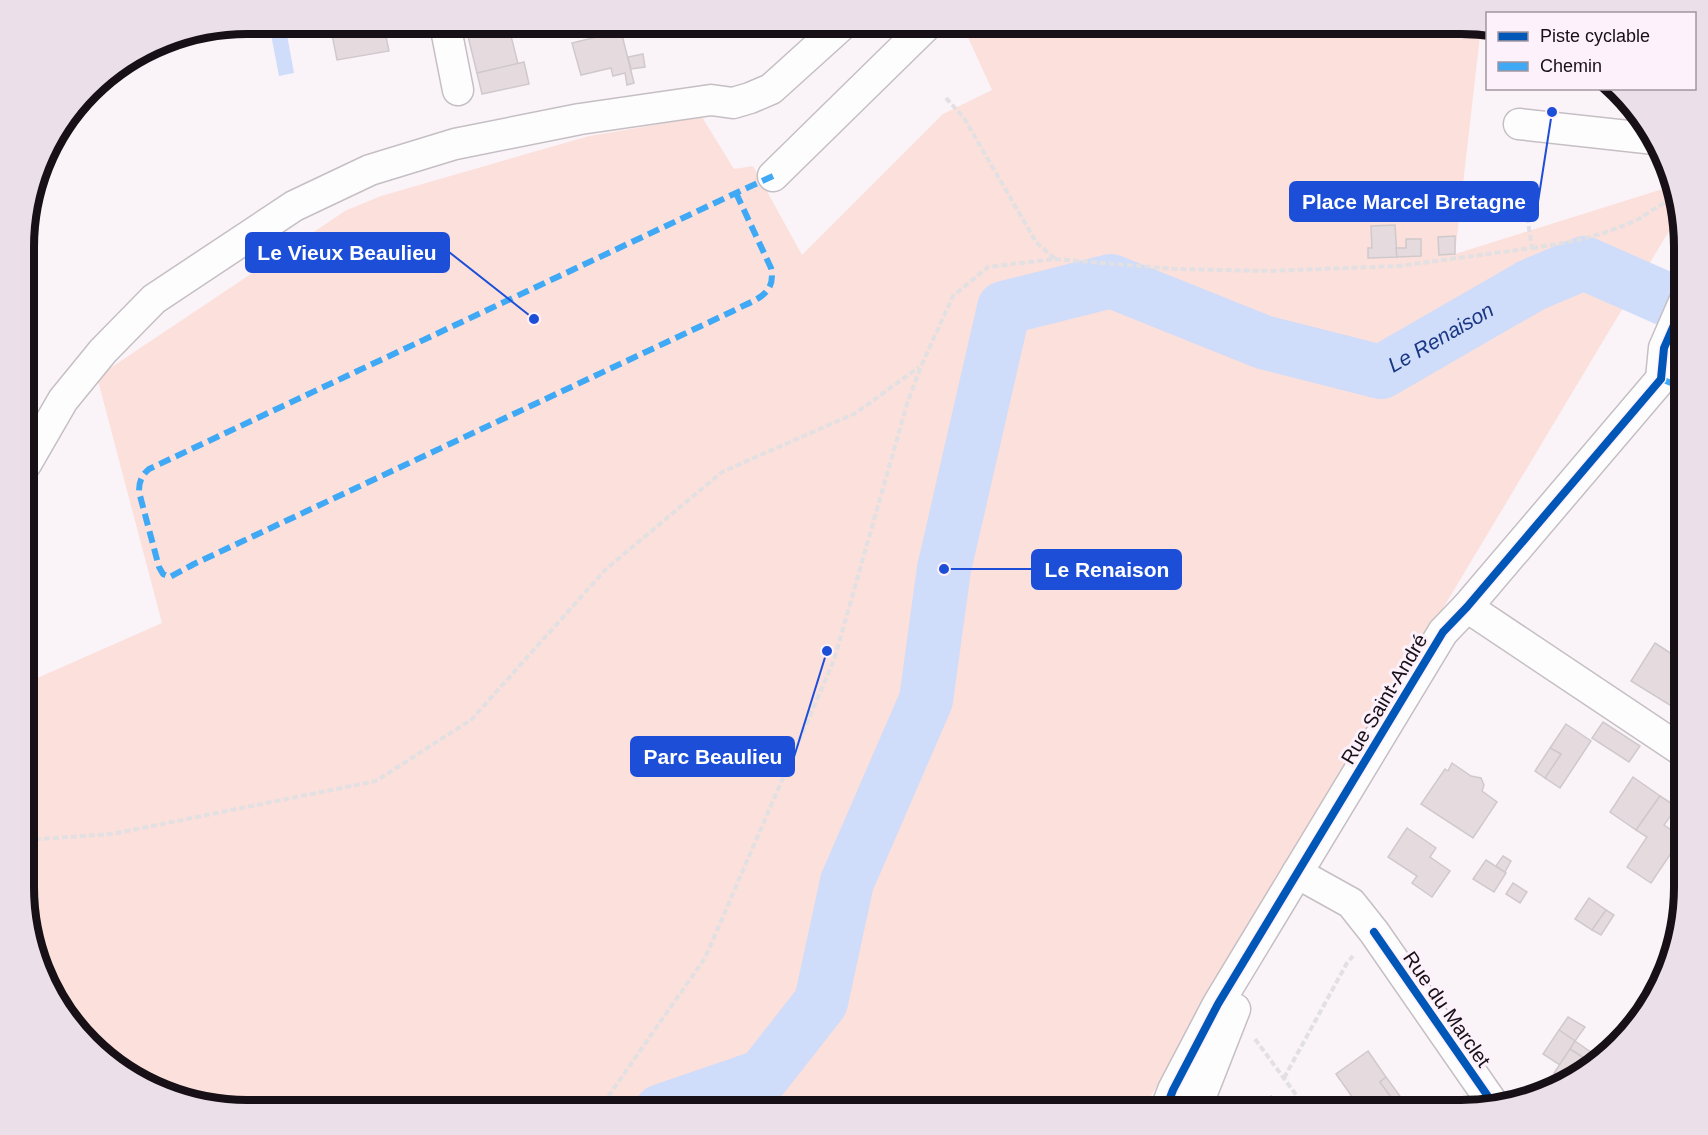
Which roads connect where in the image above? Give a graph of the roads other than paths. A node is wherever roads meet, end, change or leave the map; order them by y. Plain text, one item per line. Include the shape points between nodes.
1 (447, 34) edge
2 (832, 34) edge
3 (918, 34) edge
4 (458, 90) dead end
5 (1519, 124) dead end
6 (1642, 137) edge
7 (773, 176) dead end
8 (1673, 327) edge
9 (34, 451) edge
10 (1467, 607) junction
11 (1674, 745) edge
12 (1304, 877) junction
13 (1490, 1099) edge
14 (1169, 1100) edge
15 (1199, 1100) edge

1 - 4 street
2 - 9 street via 771,89 750,98 579,119 455,144 370,170 294,206 154,299 103,351 63,400
3 - 7 street
5 - 6 street
8 - 10 street, Rue Saint-André via 1664,348 1661,379
10 - 11 street
10 - 12 street, Rue Saint-André via 1452,644 1353,806
12 - 13 street, Rue du Marclet via 1351,903
12 - 14 street, Rue Saint-André via 1218,1004
12 - 15 street, Rue Saint-André via 1233,1012

